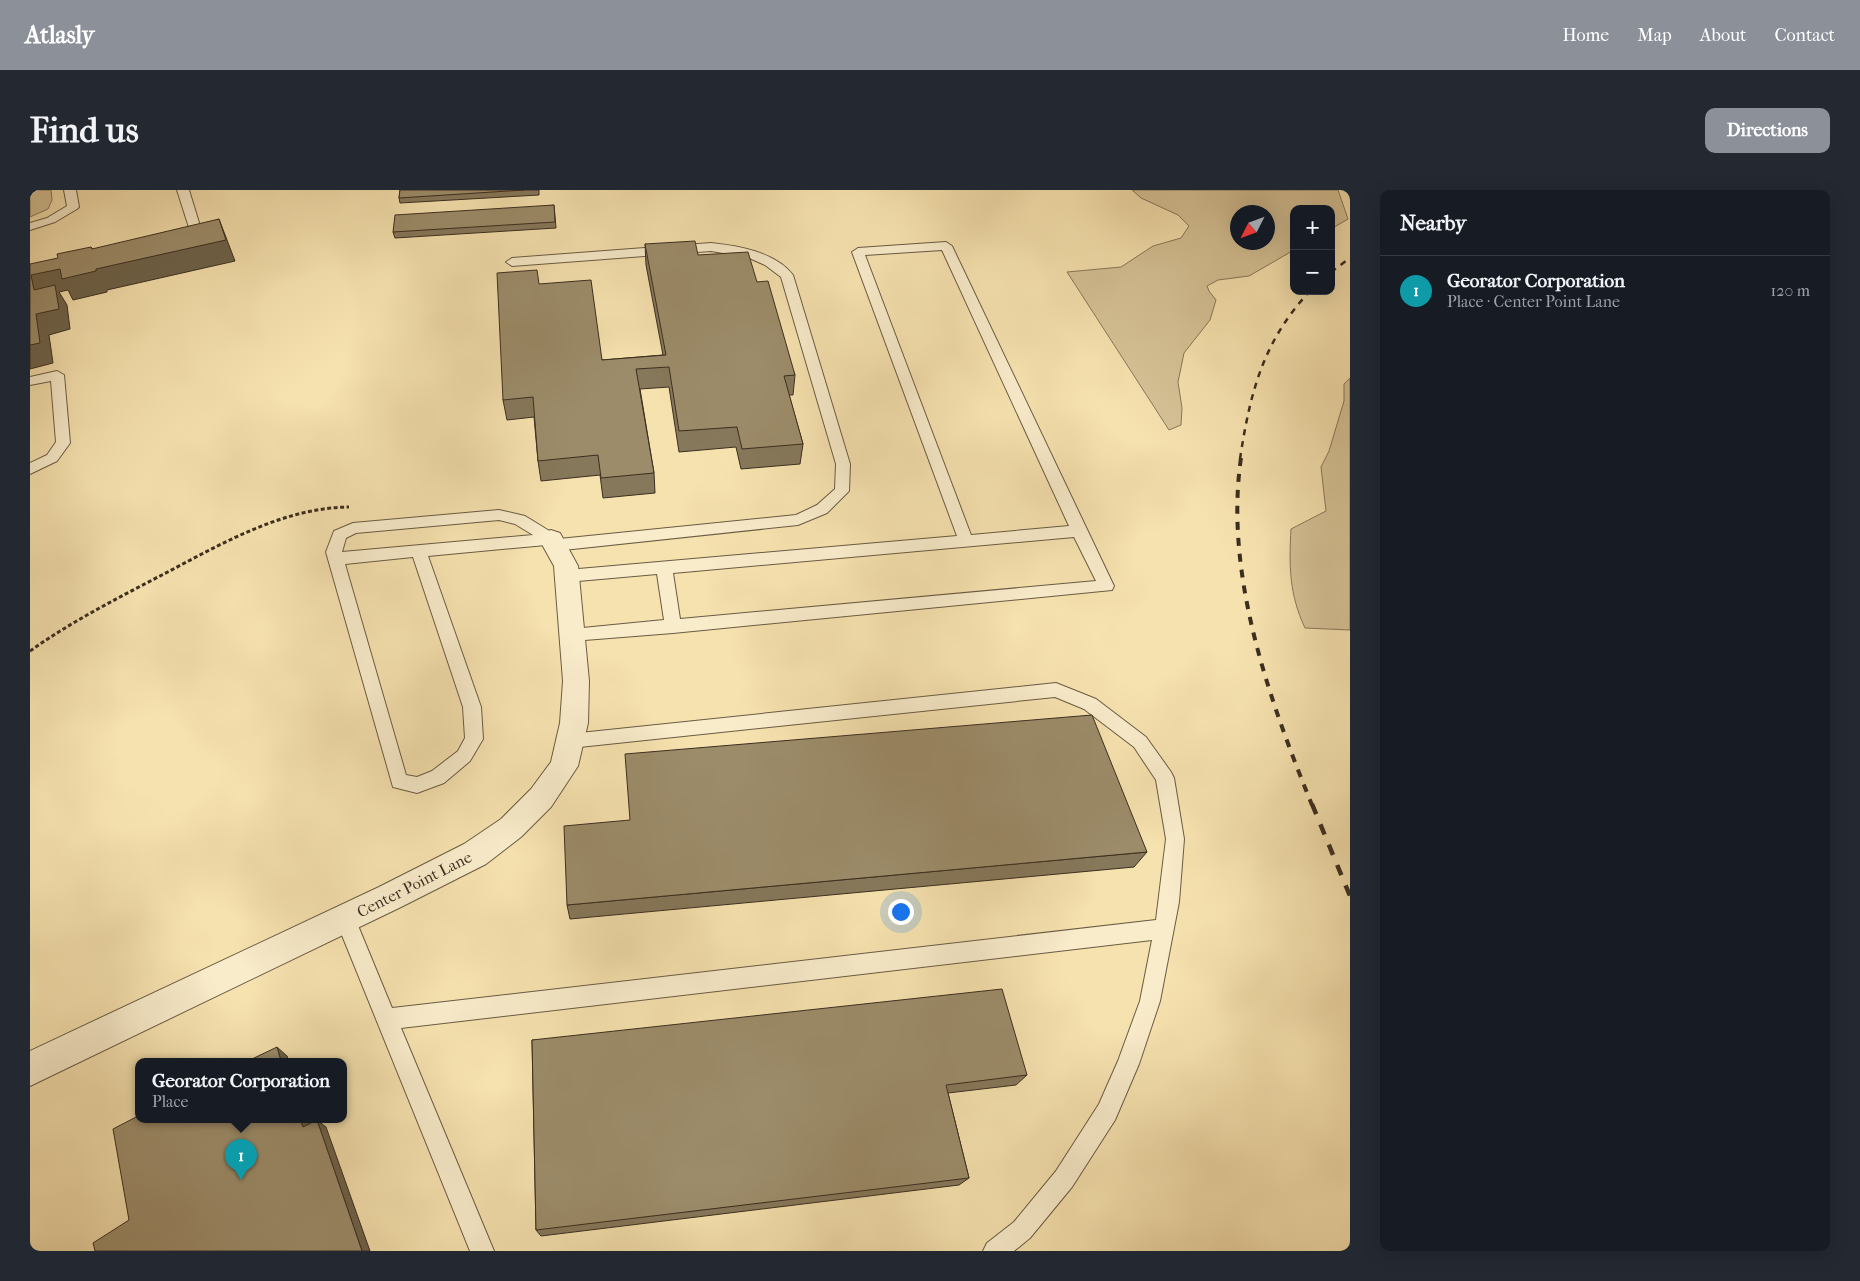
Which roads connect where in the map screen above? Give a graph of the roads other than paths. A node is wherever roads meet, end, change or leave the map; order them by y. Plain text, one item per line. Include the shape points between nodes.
1 (70, 190) edge
2 (183, 190) edge
3 (30, 227) edge
4 (180, 243) edge
5 (512, 262) dead end
6 (30, 381) edge
7 (30, 468) edge
8 (1079, 531) junction
9 (966, 541) junction
10 (553, 542) junction
11 (419, 551) junction
12 (336, 559) junction
13 (664, 568) junction
14 (567, 576) junction
15 (673, 627) junction
16 (572, 635) junction
17 (570, 741) junction
18 (345, 918) junction
19 (1163, 929) junction
20 (386, 1019) junction
21 (30, 1069) edge
22 (482, 1251) edge
23 (995, 1251) edge

1 - 3 lane via 72,207 51,220
2 - 4 lane via 198,240
5 - 10 lane via 712,247 740,250 770,261 786,275 843,464 842,491 822,509 798,520
6 - 7 lane via 57,375 63,443 52,458
8 - 9 lane
8 - 9 lane via 946,246 858,252
8 - 15 lane via 1106,586
9 - 13 lane
10 - 11 lane
10 - 12 lane via 520,520 499,515 353,528 339,535 335,543
10 - 14 street, Center Point Lane via 566,566
11 - 12 lane
11 - 12 lane via 472,707 474,739 452,768 438,778 418,785 399,781
13 - 14 lane
13 - 15 lane
14 - 16 street, Center Point Lane
15 - 16 lane
16 - 17 street, Center Point Lane via 576,681
17 - 18 street, Center Point Lane via 564,766 542,798 511,828 475,854
17 - 19 lane via 1056,690 1090,704 1121,726 1140,742 1165,778 1175,839
18 - 20 lane
18 - 21 street, Center Point Lane
19 - 20 lane
19 - 23 lane via 1150,1001 1107,1112 1064,1179 1022,1230
20 - 22 lane

